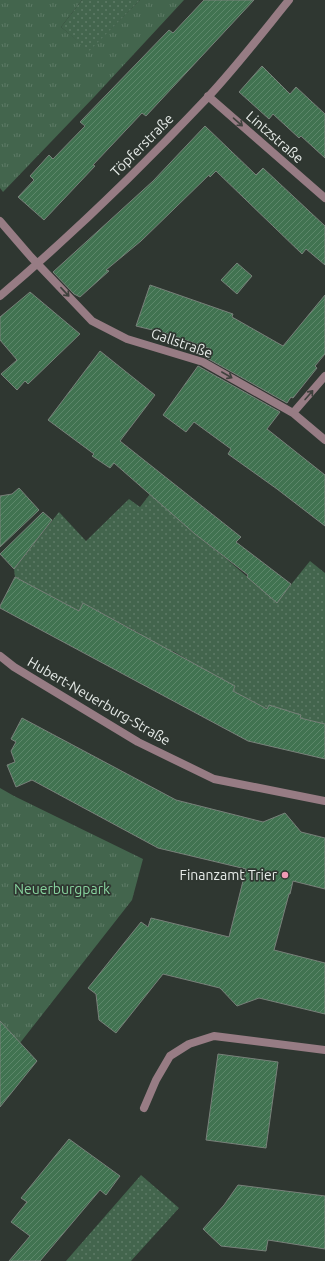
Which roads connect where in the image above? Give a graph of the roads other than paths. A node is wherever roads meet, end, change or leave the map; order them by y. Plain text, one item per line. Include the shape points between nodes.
1 (289, 0) edge
2 (208, 96) junction
3 (325, 198) edge
4 (0, 221) edge
5 (38, 264) junction
6 (0, 296) edge
7 (325, 376) edge
8 (293, 414) junction
9 (325, 440) edge
10 (0, 656) edge
11 (325, 801) edge
12 (325, 1050) edge
13 (144, 1108) dead end

1 - 2 street, Töpferstraße
2 -> 3 street, Lintzstraße
2 - 5 street, Töpferstraße
4 - 5 street, Gallstraße
5 - 6 street, Töpferstraße
5 -> 8 street, Gallstraße via 92,322 127,339 204,362
8 -> 7 street
8 - 9 street, Gallstraße
10 - 11 street, Hubert-Neuerburg-Straße via 138,742 214,779
12 - 13 street via 214,1036 189,1044 170,1056

